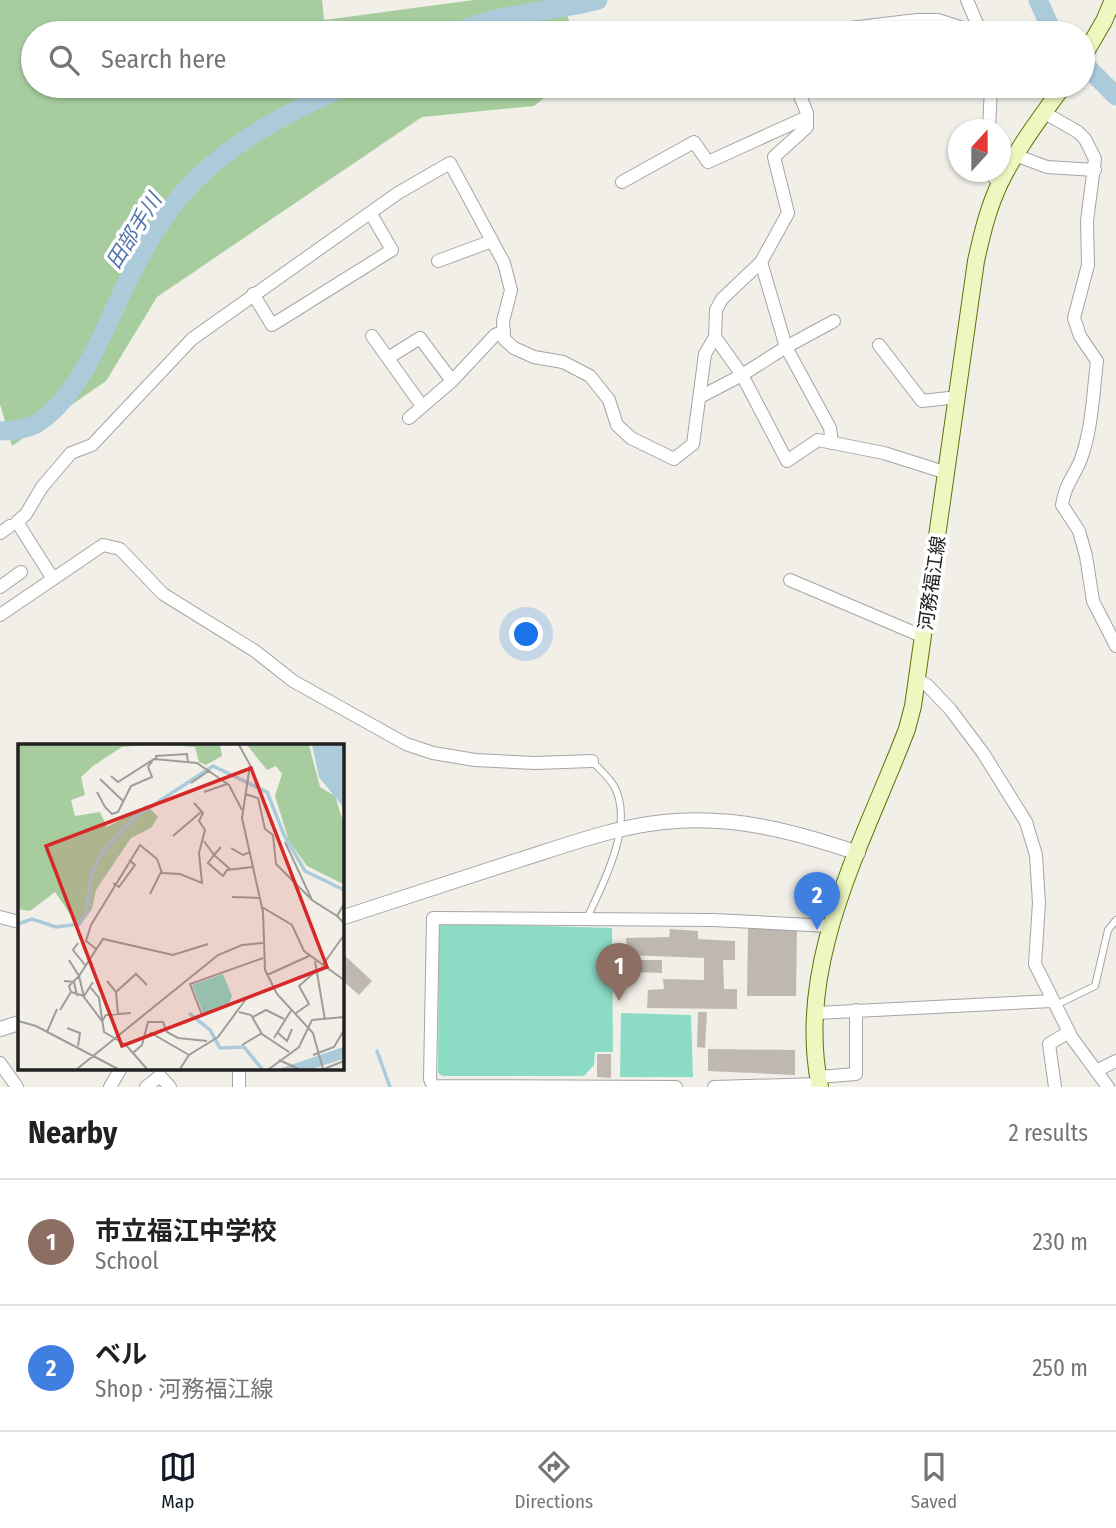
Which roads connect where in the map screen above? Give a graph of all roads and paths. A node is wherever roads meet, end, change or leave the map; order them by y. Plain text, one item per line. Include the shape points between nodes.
1 (967, 0) edge
2 (1113, 0) edge
3 (934, 20) joint
4 (909, 21) edge
5 (938, 21) edge
6 (975, 21) edge
7 (1095, 35) edge
8 (800, 98) edge
9 (990, 98) edge
10 (1055, 98) edge
11 (1047, 110) junction
12 (807, 117) junction
13 (990, 119) edge
14 (1015, 155) junction
15 (1011, 159) edge
16 (1095, 170) junction
17 (622, 181) dead end
18 (993, 182) edge
19 (371, 214) junction
20 (492, 241) junction
21 (438, 261) dead end
22 (761, 262) junction
23 (253, 295) junction
24 (834, 321) dead end
25 (504, 331) junction
26 (372, 336) dead end
27 (715, 337) junction
28 (879, 345) dead end
29 (786, 347) junction
30 (388, 358) junction
31 (742, 375) junction
32 (452, 381) junction
33 (700, 397) junction
34 (958, 397) junction
35 (422, 406) junction
36 (409, 418) dead end
37 (832, 443) junction
38 (947, 473) junction
39 (21, 572) dead end
40 (53, 579) junction
41 (790, 580) dead end
42 (0, 587) edge
43 (0, 615) edge
44 (924, 637) junction
45 (1116, 646) edge
46 (918, 680) junction
47 (592, 761) joint
48 (619, 830) junction
49 (858, 853) junction
50 (0, 917) edge
51 (343, 917) edge
52 (585, 920) junction
53 (1116, 920) edge
54 (18, 922) edge
55 (830, 926) junction
56 (1053, 1004) junction
57 (856, 1010) junction
58 (816, 1013) junction
59 (18, 1023) edge
60 (0, 1029) edge
61 (1069, 1032) junction
62 (1116, 1060) edge
63 (0, 1063) edge
64 (120, 1070) edge
65 (1097, 1071) junction
66 (819, 1083) edge
67 (1055, 1085) edge
68 (17, 1087) edge
69 (110, 1087) edge
70 (146, 1087) edge
71 (170, 1087) edge
72 (676, 1087) edge
73 (714, 1087) edge
74 (1041, 1087) edge
75 (1108, 1087) edge

1 - 6 street
2 - 7 main road
3 - 4 street
3 - 5 street
8 - 12 street
9 - 13 street
10 - 11 main road, 河務福江線
11 - 14 main road, 河務福江線
11 - 16 street via 1085,139
12 - 17 street via 708,162 694,142
12 - 22 street via 807,127 774,158 788,213
14 - 15 main road, 河務福江線
14 - 16 street via 1047,167
16 - 45 street via 1087,220 1088,265 1074,318 1097,361 1088,432 1062,505 1079,531 1093,601
18 - 34 main road, 河務福江線 via 976,261
19 - 20 street via 450,163
19 - 23 street
19 - 23 street via 392,250 272,325
20 - 21 street
20 - 25 street via 512,290
22 - 27 street via 722,299 716,310
22 - 29 street
23 - 40 street via 192,339 92,445 71,453 17,522
24 - 29 street
25 - 32 street
25 - 33 street via 514,348 563,362 590,376 609,400 617,425 631,438 674,459 693,444
26 - 30 street
27 - 31 street
27 - 33 street via 705,354
28 - 34 street via 922,401
29 - 31 street
29 - 37 street via 830,428
30 - 32 street via 420,338
30 - 35 street
31 - 33 street
31 - 37 street via 787,461 818,440
32 - 35 street
34 - 38 main road, 河務福江線
35 - 36 street
37 - 38 street
38 - 44 main road, 河務福江線
39 - 42 street
40 - 43 street
40 - 47 street via 103,545 120,549 163,594 254,650 293,681 405,744 475,760
41 - 44 street
44 - 46 main road, 河務福江線
46 - 49 main road, 河務福江線 via 907,729
46 - 56 street via 950,709 1026,822 1036,855 1035,964
47 - 48 lane via 614,786 621,808
48 - 49 street via 665,822 751,824
48 - 51 street
48 - 52 lane via 611,867
49 - 55 main road, 河務福江線
50 - 54 street
52 - 55 street
52 - 72 street via 433,918 433,1086
53 - 56 lane via 1108,930 1095,986
55 - 58 main road, 河務福江線
56 - 57 street
56 - 61 street
57 - 58 street
57 - 66 street via 856,1074
58 - 66 main road, 河務福江線
59 - 60 street
61 - 65 street
61 - 67 street via 1049,1044
62 - 65 street
63 - 68 street
64 - 69 street
65 - 75 street
66 - 73 street
67 - 74 street
70 - 71 street via 160,1076

